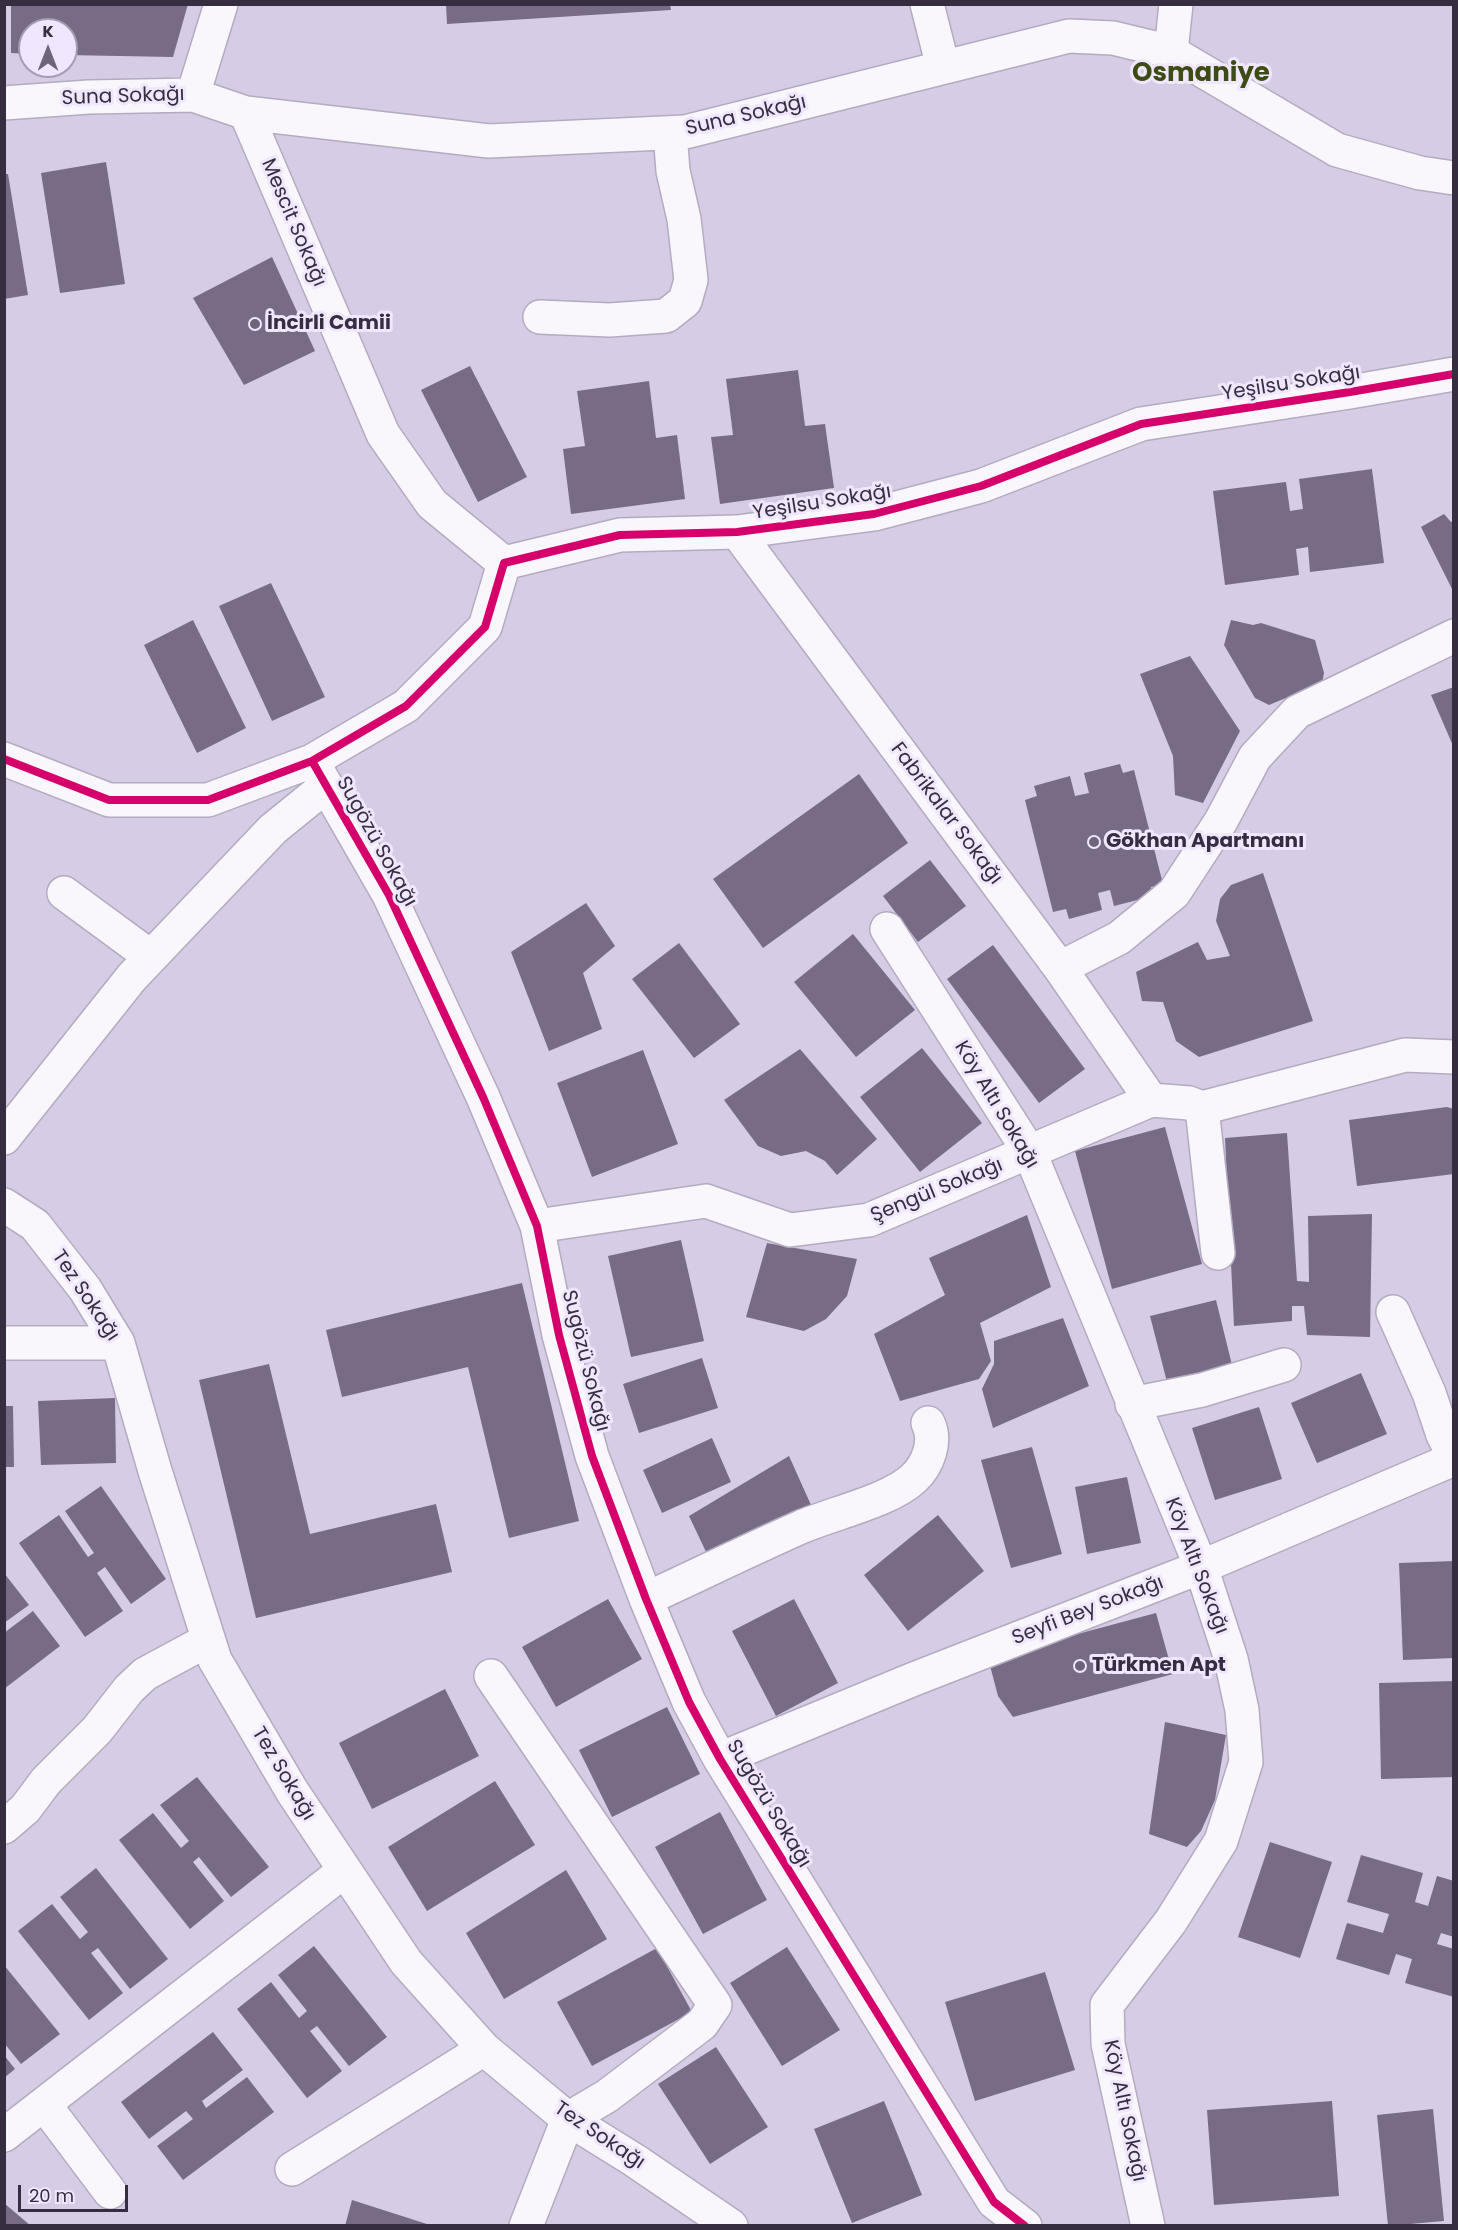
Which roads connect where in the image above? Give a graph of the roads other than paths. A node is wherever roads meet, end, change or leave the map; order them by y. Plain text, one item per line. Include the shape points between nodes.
1 (221, 4) edge
2 (927, 4) edge
3 (1176, 4) edge
4 (1171, 52) junction
5 (944, 67) junction
6 (193, 95) junction
7 (4, 103) edge
8 (246, 113) junction
9 (670, 133) junction
10 (1454, 178) edge
11 (540, 316) dead end
12 (1454, 374) edge
13 (737, 532) junction
14 (504, 563) junction
15 (1454, 636) edge
16 (4, 759) edge
17 (319, 773) junction
18 (64, 893) dead end
19 (887, 929) dead end
20 (152, 957) junction
21 (1060, 968) junction
22 (1454, 1057) edge
23 (1151, 1100) junction
24 (1202, 1108) junction
25 (4, 1138) edge
26 (1030, 1153) junction
27 (4, 1205) edge
28 (537, 1226) junction
29 (1218, 1253) dead end
30 (1393, 1312) dead end
31 (4, 1343) edge
32 (118, 1343) junction
33 (1284, 1365) dead end
34 (1132, 1404) junction
35 (928, 1423) dead end
36 (1454, 1458) edge
37 (1201, 1567) junction
38 (646, 1599) junction
39 (208, 1640) junction
40 (491, 1676) dead end
41 (720, 1759) junction
42 (4, 1827) edge
43 (344, 1871) junction
44 (484, 2049) junction
45 (44, 2104) junction
46 (568, 2120) junction
47 (4, 2135) edge
48 (292, 2169) dead end
49 (110, 2192) dead end
50 (526, 2226) edge
51 (731, 2226) edge
52 (1025, 2226) edge
53 (1148, 2226) edge

1 - 6 street
2 - 5 street
3 - 4 street
4 - 5 street, Suna Sokağı via 1113,38 1070,36
4 - 10 street, Suna Sokağı via 1337,150 1420,173
5 - 9 street, Suna Sokağı
6 - 7 street, Suna Sokağı
6 - 8 street, Suna Sokağı
8 - 9 street, Suna Sokağı via 489,141
8 - 14 street, Mescit Sokağı via 383,434 432,504
9 - 11 street via 692,280 685,301 666,316 609,320
12 - 13 street, Yeşilsu Sokağı via 1141,424 981,486 874,514
13 - 14 street, Yeşilsu Sokağı via 620,535
13 - 21 street, Fabrikalar Sokağı
14 - 17 street via 485,627 406,706
15 - 21 street via 1297,712 1255,757 1221,821 1174,893 1119,938
16 - 17 street via 109,800 208,800
17 - 20 street via 273,829
17 - 28 street, Sugözü Sokağı via 389,895 483,1097
18 - 20 street
19 - 26 street, Köy Altı Sokağı
20 - 25 street
21 - 23 street, Fabrikalar Sokağı
22 - 24 street via 1405,1055
23 - 24 street
23 - 26 street, Şengül Sokağı
24 - 29 street
26 - 28 street, Şengül Sokağı via 869,1220 790,1230 706,1201
26 - 34 street, Köy Altı Sokağı
27 - 32 street, Tez Sokağı via 35,1225 85,1289
28 - 38 street, Sugözü Sokağı via 592,1456
30 - 36 street
31 - 32 street
32 - 39 street, Tez Sokağı
33 - 34 street via 1202,1390
34 - 37 street, Köy Altı Sokağı
35 - 38 street via 932,1437 926,1462 913,1479 890,1495 802,1526
36 - 37 street, Seyfi Bey Sokağı
37 - 41 street, Seyfi Bey Sokağı
37 - 53 street, Köy Altı Sokağı via 1231,1659 1242,1710 1246,1762 1221,1841 1172,1921 1107,2005 1108,2044
38 - 41 street, Sugözü Sokağı via 689,1702
39 - 42 street via 145,1674 25,1809
39 - 43 street, Tez Sokağı via 215,1660 268,1751
40 - 46 street via 715,2005 702,2024 607,2096
41 - 52 street, Sugözü Sokağı via 994,2202
43 - 44 street, Tez Sokağı via 406,1962
43 - 45 street
44 - 46 street, Tez Sokağı
44 - 48 street
45 - 47 street
45 - 49 street
46 - 50 street
46 - 51 street, Tez Sokağı

